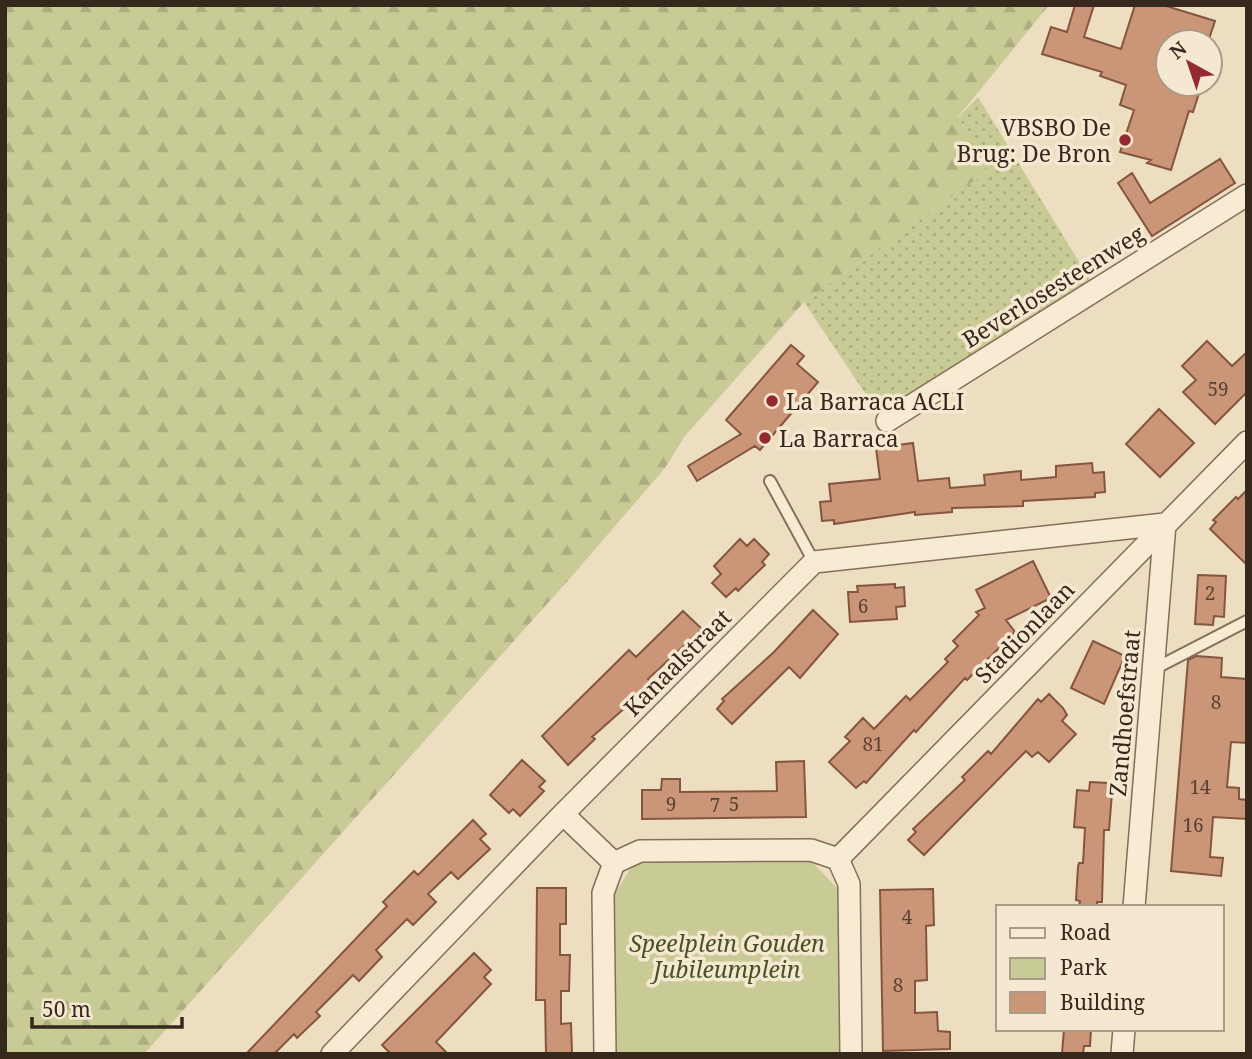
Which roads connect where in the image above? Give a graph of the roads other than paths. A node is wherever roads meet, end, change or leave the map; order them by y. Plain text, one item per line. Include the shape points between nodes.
1 (1247, 195) edge
2 (887, 422) dead end
3 (1247, 442) edge
4 (770, 481) dead end
5 (1166, 524) junction
6 (814, 562) junction
7 (1247, 621) edge
8 (1154, 669) junction
9 (563, 814) junction
10 (838, 859) junction
11 (614, 863) junction
12 (1134, 905) edge
13 (1124, 1031) edge
14 (332, 1054) edge
15 (605, 1054) edge
16 (851, 1054) edge
17 (1122, 1054) edge

1 - 2 street, Beverlosesteenweg
3 - 5 street, Stadionlaan
4 - 6 lane
5 - 6 street
5 - 8 street, Zandhoefstraat
5 - 10 street, Stadionlaan
6 - 9 street, Kanaalstraat
7 - 8 lane
8 - 12 street, Zandhoefstraat
9 - 11 street
9 - 14 street, Kanaalstraat
10 - 11 street via 811,849 640,851
10 - 16 street via 849,884
11 - 15 street via 603,893
13 - 17 street

